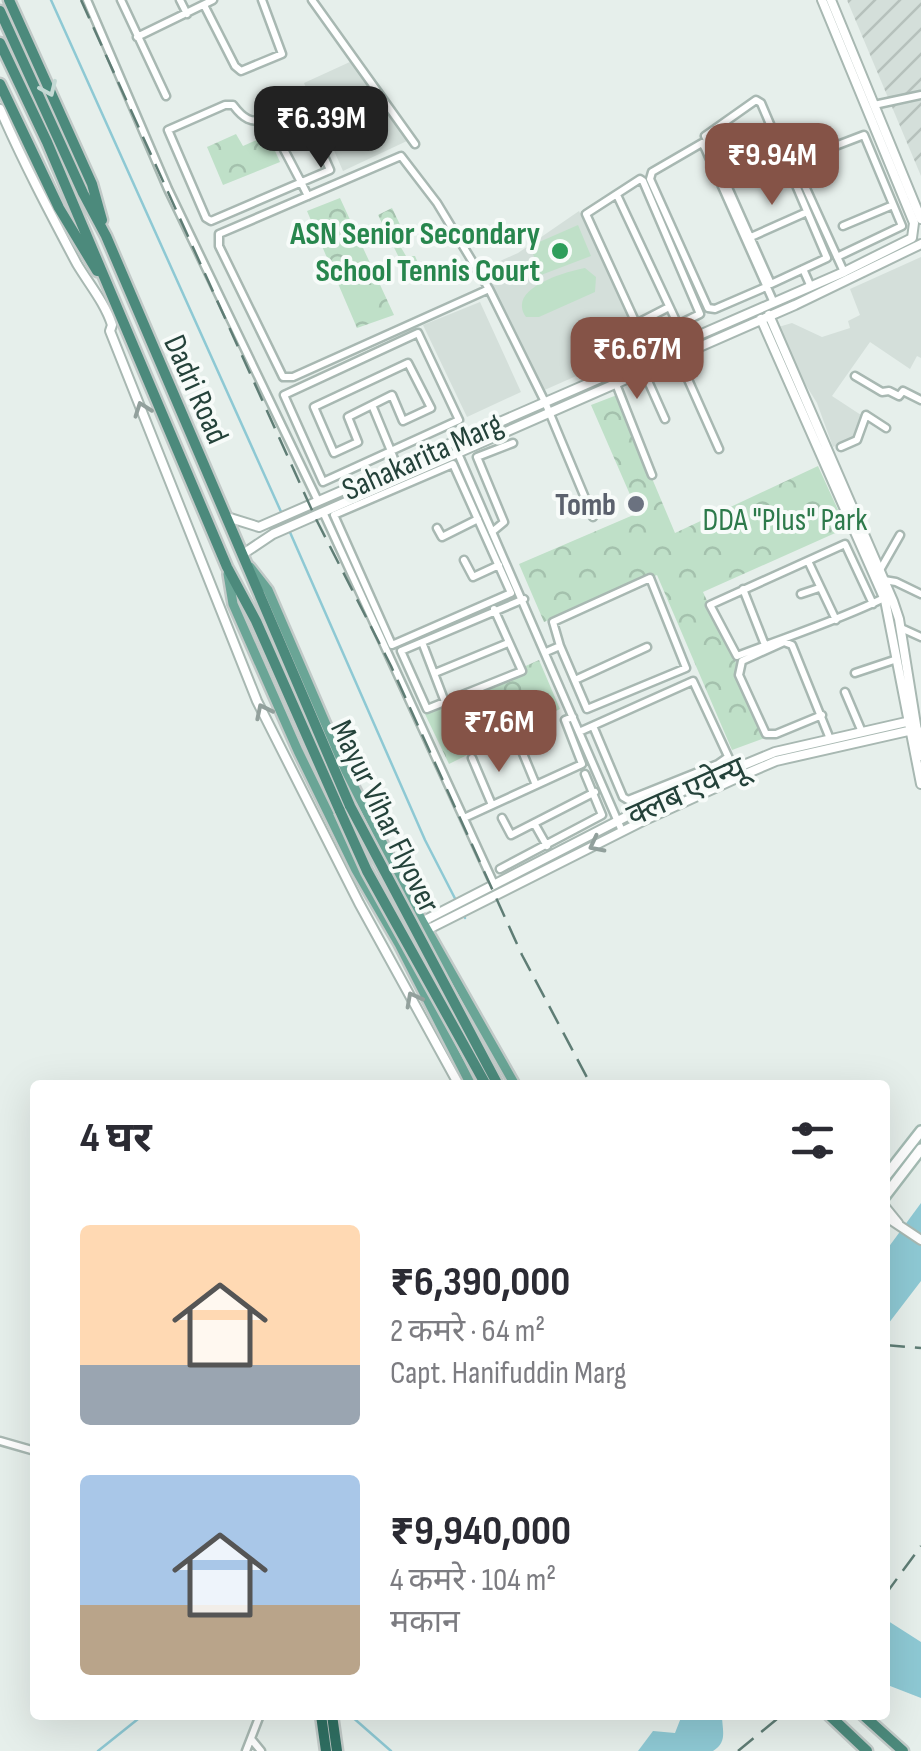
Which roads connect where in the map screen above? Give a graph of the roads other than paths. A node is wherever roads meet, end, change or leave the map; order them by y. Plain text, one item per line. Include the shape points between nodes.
1 (9, 0) edge
2 (87, 0) edge
3 (121, 0) edge
4 (180, 0) edge
5 (213, 0) edge
6 (262, 0) edge
7 (312, 0) edge
8 (822, 0) edge
9 (831, 0) edge
10 (204, 4) junction
11 (0, 10) edge
12 (187, 14) junction
13 (137, 37) junction
14 (0, 44) edge
15 (0, 84) edge
16 (166, 96) dead end
17 (921, 96) edge
18 (874, 105) junction
19 (0, 109) edge
20 (268, 117) junction
21 (880, 127) junction
22 (864, 134) junction
23 (415, 144) dead end
24 (782, 152) junction
25 (725, 177) junction
26 (302, 184) junction
27 (617, 195) junction
28 (308, 196) junction
29 (893, 205) junction
30 (808, 212) junction
31 (921, 219) edge
32 (842, 226) dead end
33 (106, 236) junction
34 (751, 237) junction
35 (919, 239) edge
36 (837, 257) junction
37 (803, 269) junction
38 (844, 272) junction
39 (766, 287) junction
40 (811, 287) junction
41 (490, 289) junction
42 (118, 306) junction
43 (669, 307) junction
44 (765, 311) junction
45 (636, 324) junction
46 (678, 326) junction
47 (644, 341) junction
48 (651, 356) junction
49 (678, 356) junction
50 (644, 372) junction
51 (855, 376) dead end
52 (616, 384) junction
53 (921, 400) edge
54 (545, 402) junction
55 (372, 405) junction
56 (548, 413) junction
57 (664, 419) dead end
58 (886, 428) dead end
59 (453, 442) junction
60 (513, 444) dead end
61 (841, 447) dead end
62 (719, 449) dead end
63 (391, 451) junction
64 (457, 459) junction
65 (396, 467) junction
66 (652, 476) dead end
67 (318, 501) junction
68 (323, 512) junction
69 (227, 517) junction
70 (593, 517) dead end
71 (478, 520) junction
72 (437, 528) dead end
73 (492, 532) junction
74 (900, 535) dead end
75 (244, 558) junction
76 (464, 560) dead end
77 (808, 561) junction
78 (499, 565) junction
79 (227, 567) junction
80 (880, 570) junction
81 (884, 580) junction
82 (513, 586) junction
83 (819, 588) junction
84 (742, 589) junction
85 (801, 594) dead end
86 (921, 594) edge
87 (884, 598) junction
88 (524, 599) junction
89 (873, 604) junction
90 (494, 610) junction
91 (836, 620) junction
92 (901, 628) junction
93 (921, 637) edge
94 (422, 642) junction
95 (508, 643) junction
96 (765, 645) junction
97 (560, 646) junction
98 (647, 647) dead end
99 (546, 652) junction
100 (897, 658) junction
101 (435, 673) junction
102 (856, 673) dead end
103 (575, 680) junction
104 (845, 692) dead end
105 (445, 702) junction
106 (822, 715) junction
107 (573, 717) junction
108 (593, 726) junction
109 (912, 726) junction
110 (580, 732) junction
111 (862, 732) junction
112 (517, 739) dead end
113 (830, 739) junction
114 (728, 756) junction
115 (921, 756) edge
116 (472, 758) dead end
117 (734, 769) junction
118 (586, 774) dead end
119 (921, 784) edge
120 (536, 785) junction
121 (604, 788) junction
122 (594, 792) junction
123 (492, 806) junction
124 (464, 818) junction
125 (502, 818) dead end
126 (618, 820) junction
127 (534, 823) junction
128 (622, 831) junction
129 (547, 846) junction
130 (387, 852) junction
131 (500, 869) dead end
132 (356, 870) junction
133 (494, 884) junction
134 (472, 901) junction
135 (424, 925) junction
136 (396, 940) junction
137 (464, 1080) edge
138 (465, 1080) edge
139 (483, 1080) edge
140 (495, 1080) edge
141 (512, 1080) edge
142 (921, 1131) edge
143 (921, 1149) edge
144 (890, 1171) edge
145 (890, 1189) edge
146 (890, 1213) edge
147 (890, 1219) edge
148 (898, 1223) junction
149 (921, 1240) edge
150 (0, 1441) edge
151 (30, 1448) edge
152 (258, 1720) edge
153 (324, 1720) edge
154 (331, 1720) edge
155 (832, 1720) edge
156 (869, 1720) edge
157 (329, 1730) junction
158 (252, 1740) junction
159 (246, 1751) edge
160 (261, 1751) edge
161 (326, 1751) edge
162 (337, 1751) edge
163 (867, 1751) edge
164 (903, 1751) edge

1 -> 33 highway via 92,184
2 - 67 street via 168,189
3 - 13 street
4 - 12 street
5 - 10 street
6 - 10 street via 282,54 242,71
7 - 23 street
8 - 21 street
9 - 18 street
10 - 12 street
11 - 33 highway
12 - 13 street
13 - 16 street
14 - 42 highway
15 - 42 highway via 59,208
17 - 18 street
18 - 21 street
137 -> 19 street via 359,903 258,700 108,311
20 - 26 street
20 - 26 street via 299,100 304,107 330,170
20 - 26 street via 250,120 229,104 168,130 206,218
21 - 22 street
21 - 31 street
21 - 35 street
22 - 29 street
22 - 36 street via 830,148 820,134 789,148
24 - 25 street
24 - 25 street via 756,100 705,136
24 - 30 street
25 - 34 street
26 - 28 street
27 - 43 street
27 - 45 street via 586,216
27 - 46 street via 644,180 700,314
28 - 41 street via 401,156
28 - 41 street via 217,238 282,377
29 - 32 street
29 - 36 street via 902,228
30 - 34 street
30 - 37 street via 827,258
33 - 69 highway, Dadri Road
34 - 37 street via 771,284
35 - 38 street, Sahakarita Marg
35 - 44 street, Sahakarita Marg
36 - 38 street
37 - 40 street
38 - 40 street, Sahakarita Marg
39 - 39 street via 702,143 652,172 708,308
39 - 44 street
40 - 44 street, Sahakarita Marg
41 - 54 street
42 - 79 highway, Dadri Road
43 - 45 street
43 - 46 street
44 - 48 street, Sahakarita Marg
44 - 49 street, Sahakarita Marg
44 - 80 street
44 - 87 street
45 - 47 street
46 - 47 street
47 - 48 street
48 - 54 street, Sahakarita Marg
49 - 50 street, Sahakarita Marg
49 - 62 street
50 - 52 street, Sahakarita Marg
50 - 57 street
51 - 53 street via 882,392 903,391
52 - 56 street, Sahakarita Marg
52 - 66 street
54 - 56 street
54 - 59 street, Sahakarita Marg
55 - 55 street via 348,416 358,442 334,453 314,407 408,363 430,408 403,421 392,395
55 - 63 street
56 - 64 street, Sahakarita Marg
56 - 70 street
58 - 61 street via 866,416 857,440
59 - 64 street
59 - 65 street, Sahakarita Marg
60 - 73 street via 476,458 504,522
63 - 63 street via 322,482 284,395 418,333 458,420
63 - 65 street
64 - 68 street, Sahakarita Marg
64 - 71 street
64 - 73 street
64 - 82 street via 334,515 392,644 511,593
65 - 67 street, Sahakarita Marg
67 - 69 street, Sahakarita Marg via 252,527
68 - 75 street, Sahakarita Marg via 273,534
68 - 124 street
69 - 75 highway, Dadri Road
71 - 72 street via 442,537
71 - 78 street
73 - 82 street
74 - 80 street
75 - 130 main road via 268,590
75 - 140 highway, Mayur Vihar Flyover, bridge via 350,806
76 - 78 street via 473,577
77 - 83 street
77 - 84 street
77 - 89 street via 848,545
78 - 82 street
79 - 132 main road via 233,604
79 - 139 highway, Mayur Vihar Flyover, bridge via 367,871
80 - 81 street
81 - 86 street
81 - 92 street
82 - 88 street
83 - 85 street
83 - 91 street
84 - 96 street
84 - 96 street via 710,605 737,656
87 - 89 street
87 - 100 street
88 - 90 street
88 - 99 street
89 - 91 street
90 - 94 street
90 - 95 street
91 - 96 street
92 - 93 street
92 - 109 street
94 - 101 street
94 - 105 street via 402,651 428,708
95 - 101 street
95 - 105 street via 522,672
97 - 99 street
97 - 103 street
97 - 103 street via 552,622 650,578 686,668 587,709
98 - 103 street
99 - 107 street
100 - 102 street
100 - 109 street
101 - 105 street
104 - 111 street
106 - 106 street via 766,734 739,675 742,661 792,644
106 - 113 street
107 - 110 street
107 - 120 street via 566,722 582,764
108 - 110 street
108 - 114 street via 628,800
108 - 114 street via 693,680
109 - 111 street, क्लब एवेन्यू
109 - 115 street
109 - 119 street
109 - 128 street, क्लब एवेन्यू via 776,762
110 - 121 street
111 - 113 street, क्लब एवेन्यू
112 - 120 street
113 - 117 street, क्लब एवेन्यू
114 - 117 street
116 - 123 street
117 - 126 street, क्लब एवेन्यू
118 - 122 street
120 - 123 street
121 - 122 street
121 - 126 street
122 - 127 street, क्लब एवेन्यू
122 - 129 street, क्लब एवेन्यू via 602,816
123 - 124 street
124 - 133 street
125 - 127 street via 511,834
126 - 128 street
126 - 133 street, क्लब एवेन्यू
127 - 129 street
128 -> 134 street, क्लब एवेन्यू
129 - 131 street, क्लब एवेन्यू
130 - 132 main road via 380,872
130 - 135 main road
132 - 136 main road
133 - 134 street, क्लब एवेन्यू
134 - 135 street
135 - 136 street
135 - 141 main road
136 - 138 main road
142 - 144 main road
143 - 145 main road
146 - 148 street
147 - 148 street
148 - 149 street
150 - 151 street
152 - 158 street
153 - 157 highway
154 - 157 highway
155 - 163 highway
156 - 164 highway
157 - 161 highway
157 - 162 highway
158 - 159 street
158 - 160 street

